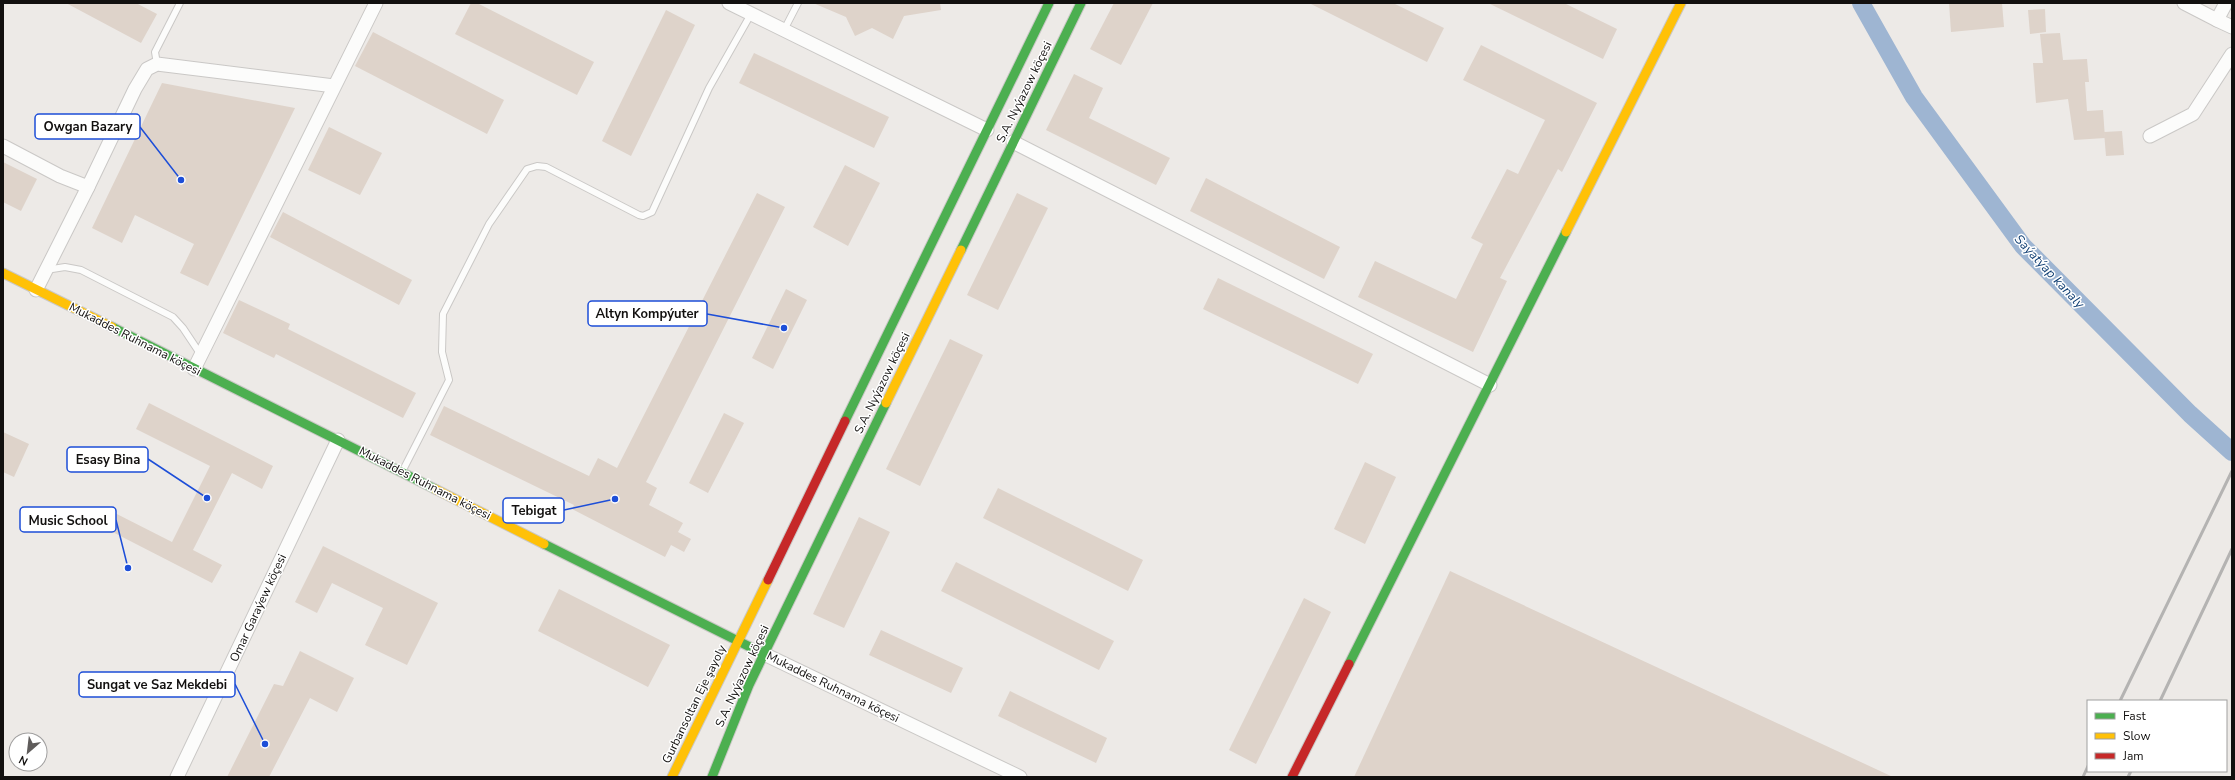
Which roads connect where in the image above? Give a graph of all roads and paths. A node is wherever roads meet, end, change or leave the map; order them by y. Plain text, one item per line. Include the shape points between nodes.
1 (180, 3) edge
2 (376, 3) edge
3 (729, 3) edge
4 (798, 3) edge
5 (1049, 3) edge
6 (1080, 3) edge
7 (1682, 3) edge
8 (2184, 3) edge
9 (2226, 3) edge
10 (750, 14) junction
11 (2218, 20) junction
12 (2232, 27) edge
13 (784, 30) junction
14 (2232, 54) edge
15 (157, 64) junction
16 (334, 86) junction
17 (987, 130) junction
18 (2150, 136) dead end
19 (1013, 142) junction
20 (3, 146) edge
21 (88, 187) junction
22 (46, 270) junction
23 (3, 273) edge
24 (36, 290) junction
25 (200, 355) junction
26 (194, 369) junction
27 (1490, 385) junction
28 (338, 440) junction
29 (402, 472) junction
30 (737, 640) junction
31 (764, 654) junction
32 (177, 777) edge
33 (672, 777) edge
34 (712, 777) edge
35 (1020, 777) edge
36 (1292, 777) edge

1 - 15 lane via 155,52
2 - 16 street
3 - 10 street
4 - 13 lane
5 - 17 street, S.A. Nyýazow köçesi
6 - 19 street, S.A. Nyýazow köçesi
7 - 27 street
8 - 11 street
9 - 11 street
10 - 13 street
10 - 29 lane via 709,88 652,212 644,216 639,215 546,167 527,168 489,224 443,314 442,352 449,380
11 - 12 street
13 - 17 street
14 - 18 street via 2193,114
15 - 16 street
15 - 21 street via 147,69 135,89
16 - 25 street
17 - 30 street, S.A. Nyýazow köçesi
19 - 27 street
19 - 31 street, S.A. Nyýazow köçesi
20 - 21 street via 60,176
21 - 22 street
22 - 24 street
22 - 25 lane via 65,267 81,270 173,317
23 - 24 street, Mukaddes Ruhnama köçesi
24 - 26 street, Mukaddes Ruhnama köçesi
25 - 26 street
26 - 28 street, Mukaddes Ruhnama köçesi
27 - 36 street
28 - 29 street, Mukaddes Ruhnama köçesi
28 - 32 street, Omar Garaýew köçesi
29 - 30 street, Mukaddes Ruhnama köçesi
30 - 31 street, Mukaddes Ruhnama köçesi
30 - 33 street, Gurbansoltan Eje şayoly
31 - 34 street, S.A. Nyýazow köçesi via 724,743
31 - 35 street, Mukaddes Ruhnama köçesi

